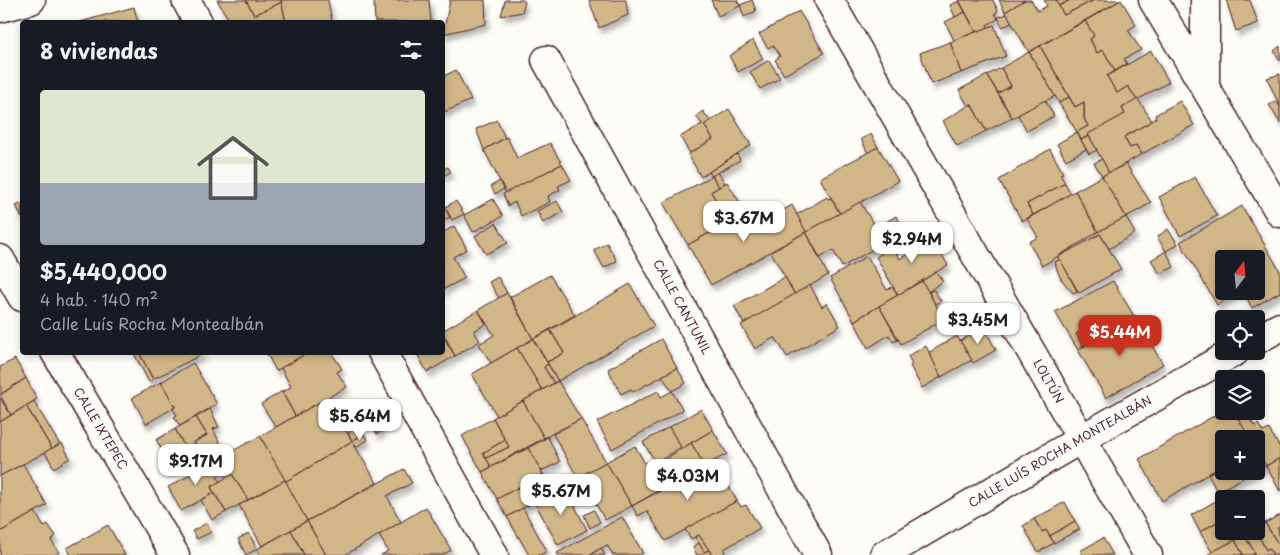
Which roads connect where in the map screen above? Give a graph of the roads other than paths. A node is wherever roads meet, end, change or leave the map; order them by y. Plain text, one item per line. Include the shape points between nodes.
1 (31, 0) edge
2 (186, 0) edge
3 (829, 0) edge
4 (1153, 0) edge
5 (1205, 0) edge
6 (0, 8) edge
7 (197, 20) edge
8 (546, 60) dead end
9 (1205, 86) junction
10 (1280, 213) edge
11 (0, 259) edge
12 (20, 294) edge
13 (1280, 327) edge
14 (1265, 335) edge
15 (57, 355) edge
16 (384, 355) edge
17 (1220, 360) edge
18 (1081, 439) junction
19 (175, 555) edge
20 (494, 555) edge
21 (818, 555) edge
22 (884, 555) edge
23 (1148, 555) edge

1 - 6 street
2 - 7 street
3 - 18 street, LOLTÚN
4 - 9 street
5 - 9 street
8 - 21 street, CALLE CANTUNIL
9 - 10 street
11 - 12 street
13 - 14 street
15 - 19 street, CALLE IXTEPEC
16 - 20 street
17 - 18 street, CALLE LUÍS ROCHA MONTEALBÁN
18 - 22 street, CALLE LUÍS ROCHA MONTEALBÁN
18 - 23 street, LOLTÚN

